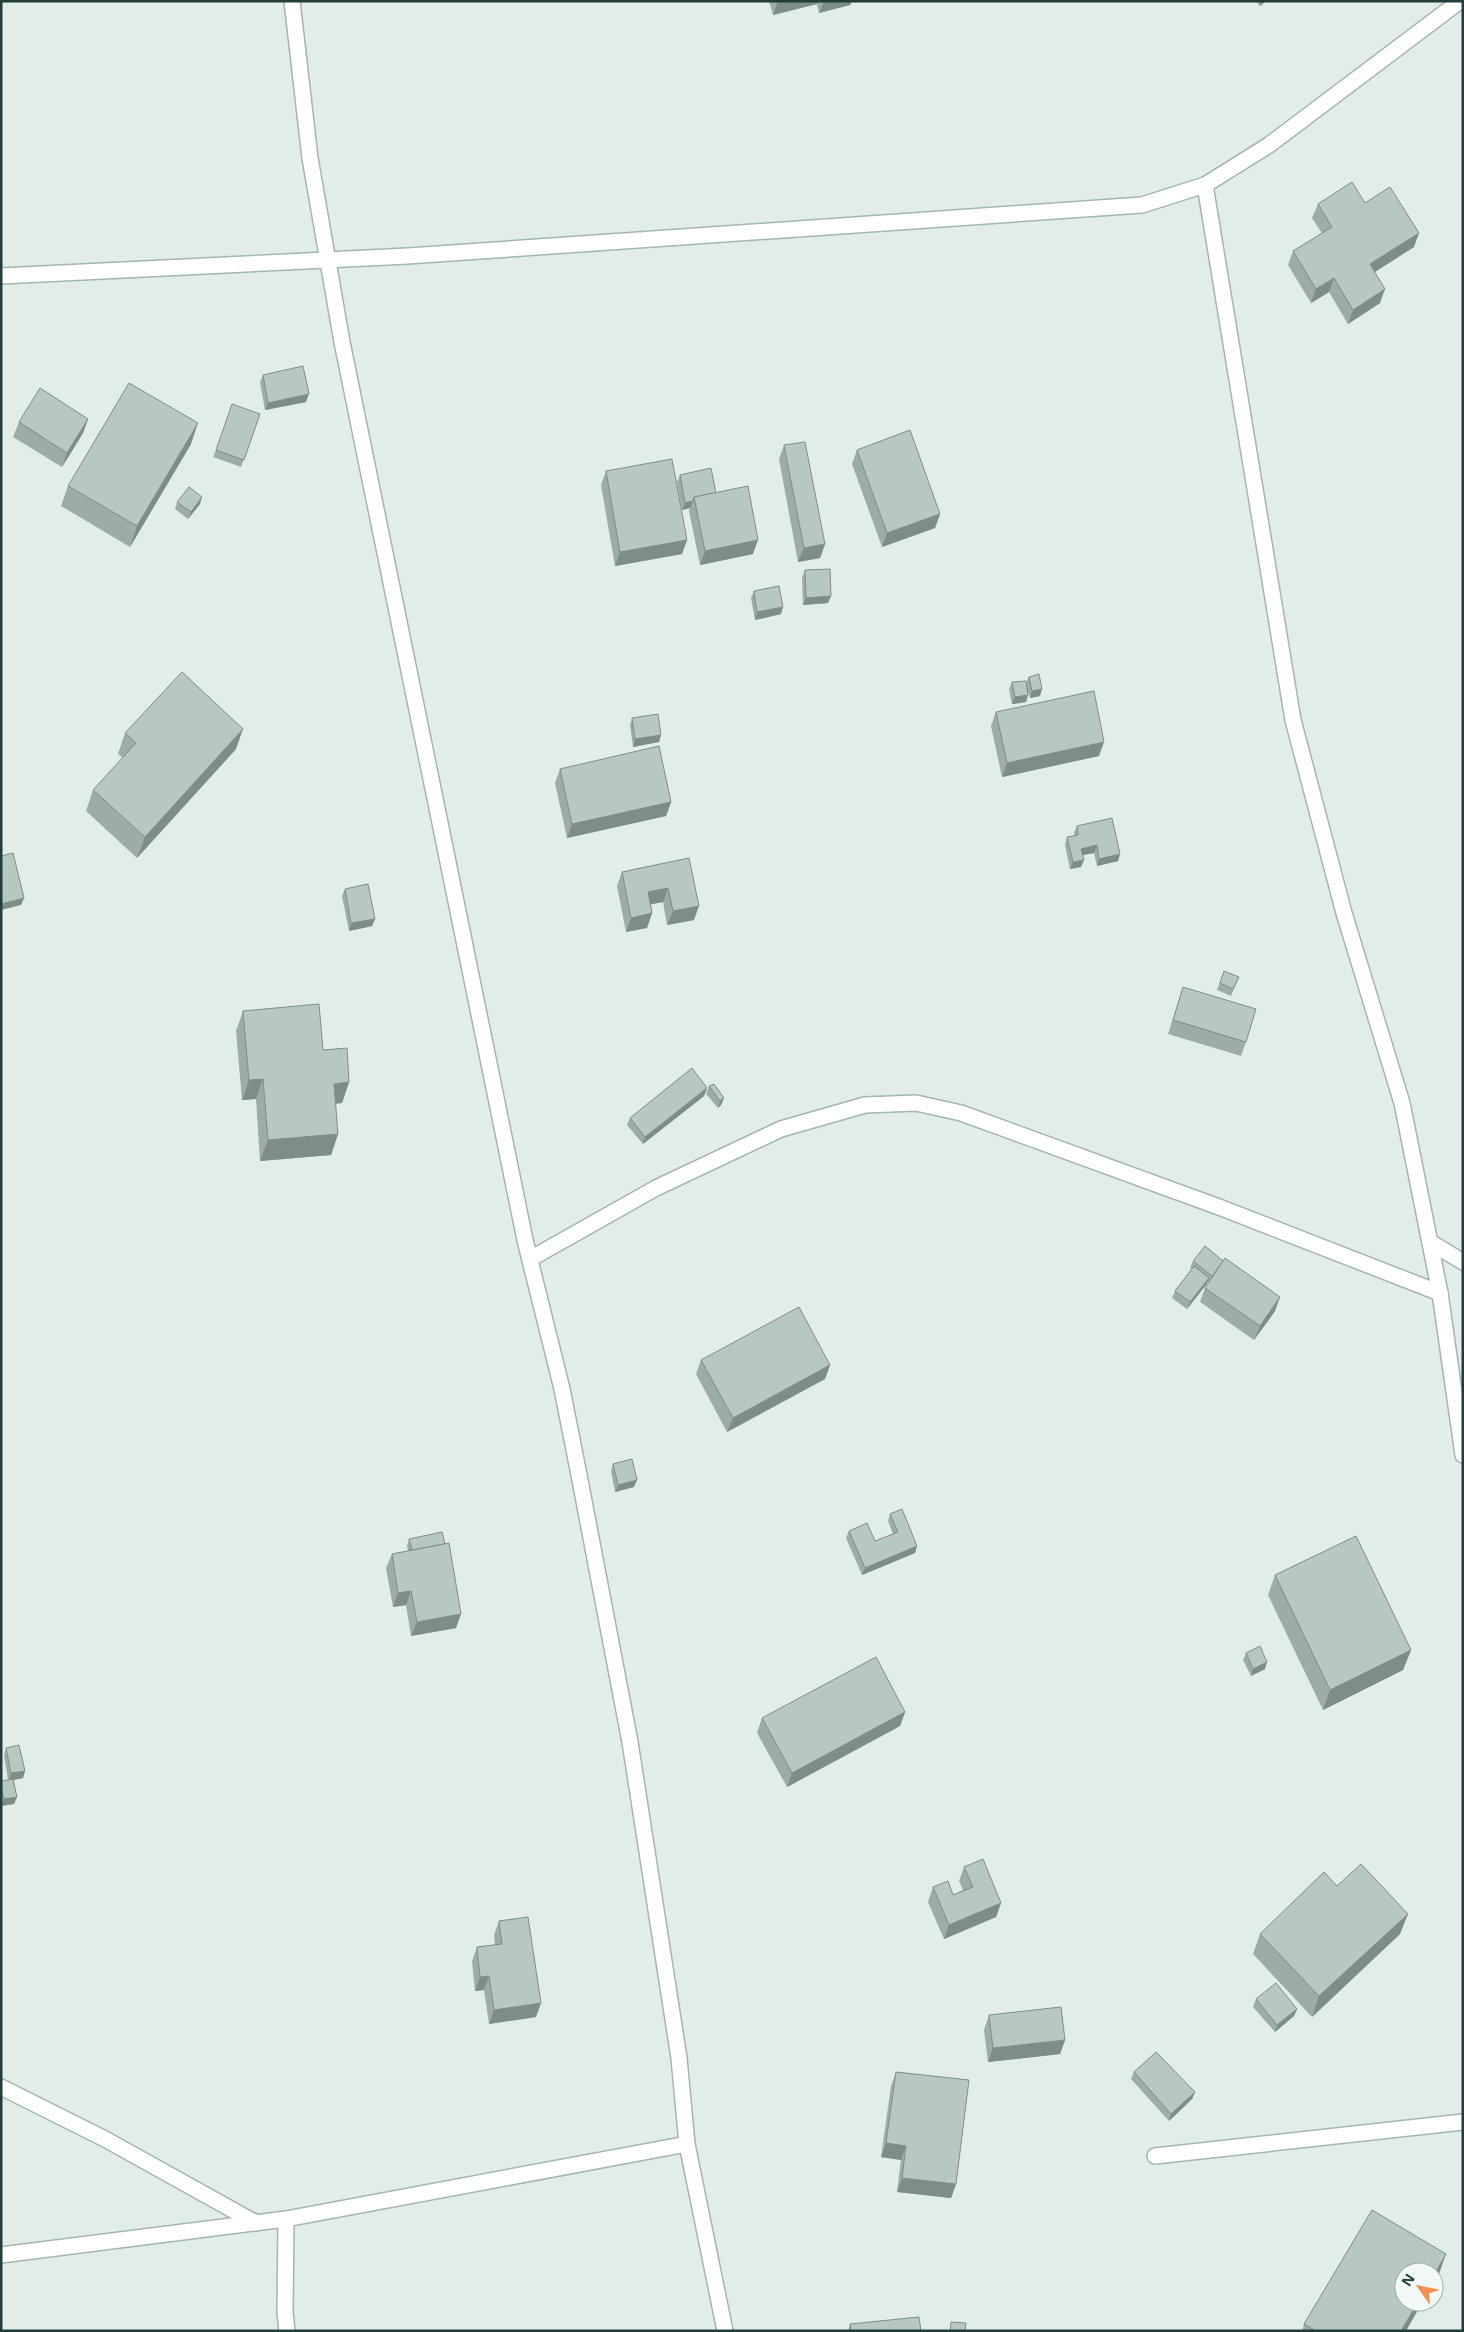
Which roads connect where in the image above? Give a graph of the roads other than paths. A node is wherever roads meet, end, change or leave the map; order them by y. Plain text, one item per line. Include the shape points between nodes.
1 (292, 1) edge
2 (1460, 1) edge
3 (1204, 185) junction
4 (329, 260) junction
5 (1, 276) edge
6 (1430, 1242) junction
7 (530, 1259) junction
8 (1463, 1262) edge
9 (1440, 1293) junction
10 (1463, 1455) edge
11 (1, 2087) edge
12 (1463, 2122) edge
13 (687, 2144) junction
14 (1155, 2156) dead end
15 (286, 2219) junction
16 (256, 2223) junction
17 (1, 2255) edge
18 (287, 2331) edge
19 (726, 2331) edge

1 - 4 street via 310,158
2 - 3 street via 1269,145
3 - 4 street via 1142,205
3 - 6 street via 1293,720 1344,913 1402,1103
4 - 5 street
4 - 7 street via 360,435
6 - 8 street
6 - 9 street
7 - 9 street via 656,1188 781,1129 865,1105 916,1103 970,1117 1219,1207
7 - 13 street via 562,1389 630,1742 679,2058
9 - 10 street
11 - 16 street via 105,2139
12 - 14 street
13 - 15 street
13 - 19 street
15 - 16 street
15 - 18 street
16 - 17 street

